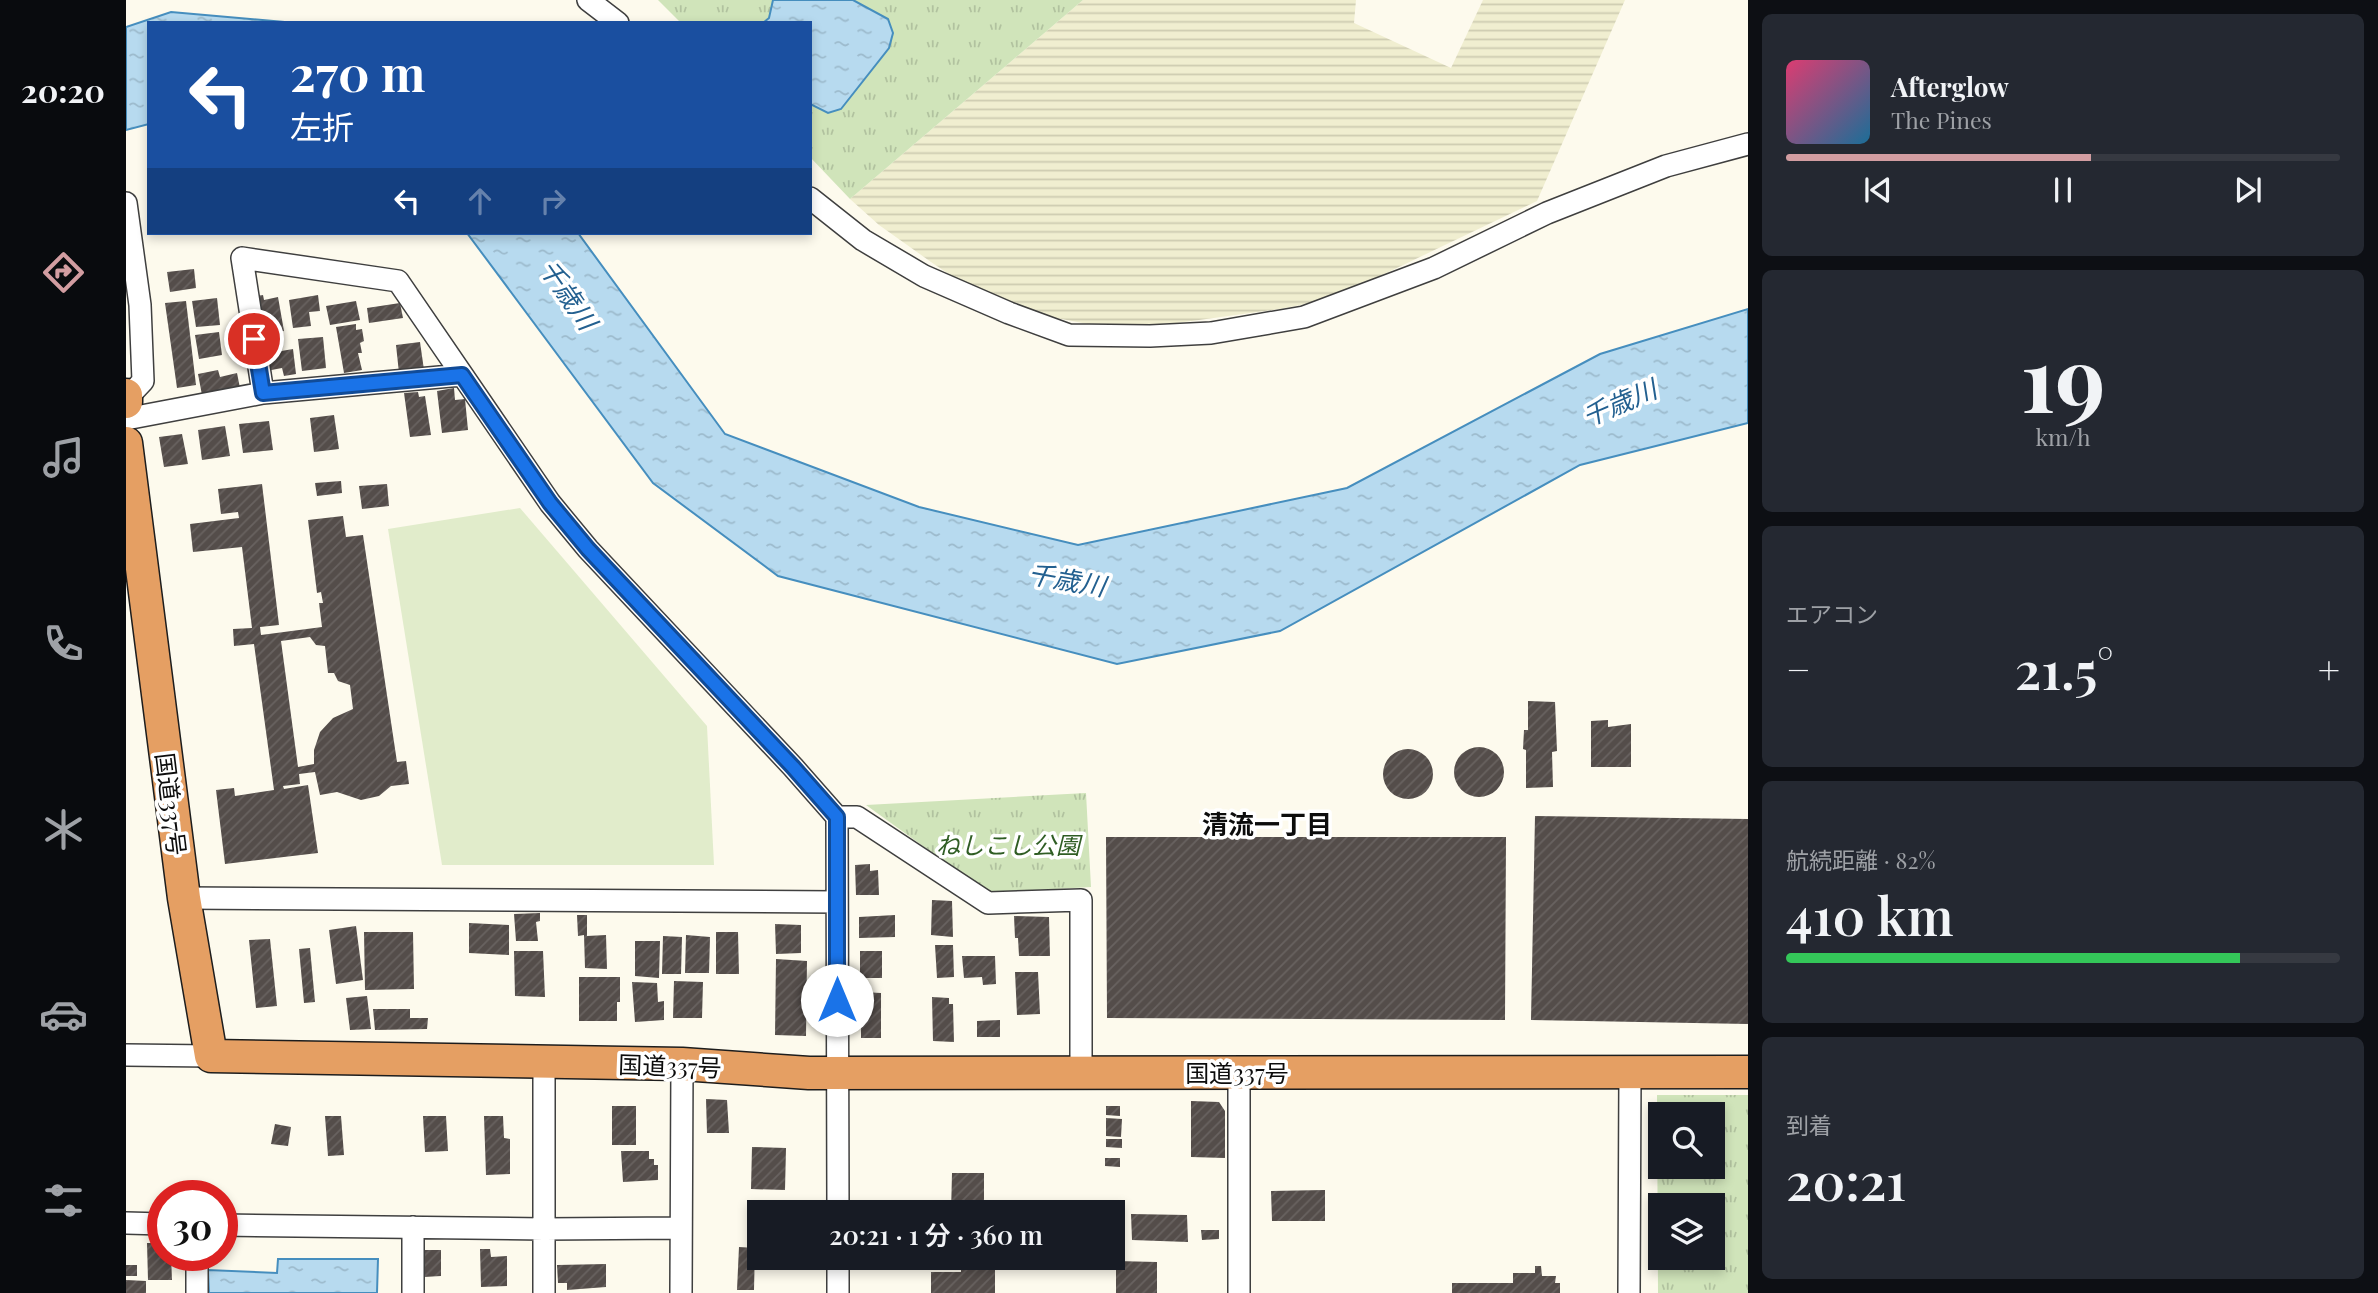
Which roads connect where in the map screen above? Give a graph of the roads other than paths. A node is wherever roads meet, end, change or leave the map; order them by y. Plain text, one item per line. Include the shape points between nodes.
1 (588, 0) edge
2 (615, 21) edge
3 (1748, 144) edge
4 (812, 200) edge
5 (126, 203) edge
6 (462, 375) junction
7 (263, 393) junction
8 (126, 399) edge
9 (126, 419) edge
10 (126, 443) edge
11 (837, 817) junction
12 (184, 898) junction
13 (837, 902) junction
14 (126, 1055) edge
15 (211, 1056) junction
16 (544, 1062) junction
17 (681, 1064) junction
18 (1081, 1072) junction
19 (1239, 1072) junction
20 (1630, 1072) junction
21 (1748, 1072) edge
22 (838, 1073) junction
23 (838, 1200) edge
24 (126, 1223) edge
25 (147, 1224) edge
26 (238, 1224) edge
27 (413, 1227) junction
28 (681, 1227) junction
29 (544, 1229) junction
30 (838, 1270) edge
31 (197, 1271) edge
32 (197, 1293) edge
33 (413, 1293) edge
34 (544, 1293) edge
35 (681, 1293) edge
36 (838, 1293) edge
37 (1239, 1293) edge
38 (1629, 1293) edge

1 - 2 street
3 - 4 street via 1666,166 1547,213 1434,268 1304,317 1199,334 1069,335 925,276 863,240
5 - 8 street via 140,306 143,381
6 - 7 street
6 - 7 street via 398,281 242,258
6 - 11 street via 550,503 588,549
7 - 9 street
10 - 12 highway, 国道337号
11 - 13 street
11 - 18 street via 858,817 988,903 1081,900
12 - 13 street
12 - 15 highway, 国道337号
13 - 22 street
14 - 15 street
15 - 16 highway, 国道337号
16 - 17 highway, 国道337号
16 - 29 street
17 - 22 highway, 国道337号
17 - 28 street
18 - 19 highway, 国道337号
18 - 22 highway, 国道337号
19 - 20 highway, 国道337号
19 - 37 street
20 - 21 highway, 国道337号
20 - 38 street
22 - 23 street
24 - 25 street
26 - 27 street
27 - 29 street
27 - 33 street
28 - 29 street
28 - 35 street
29 - 34 street
30 - 36 street
31 - 32 street

